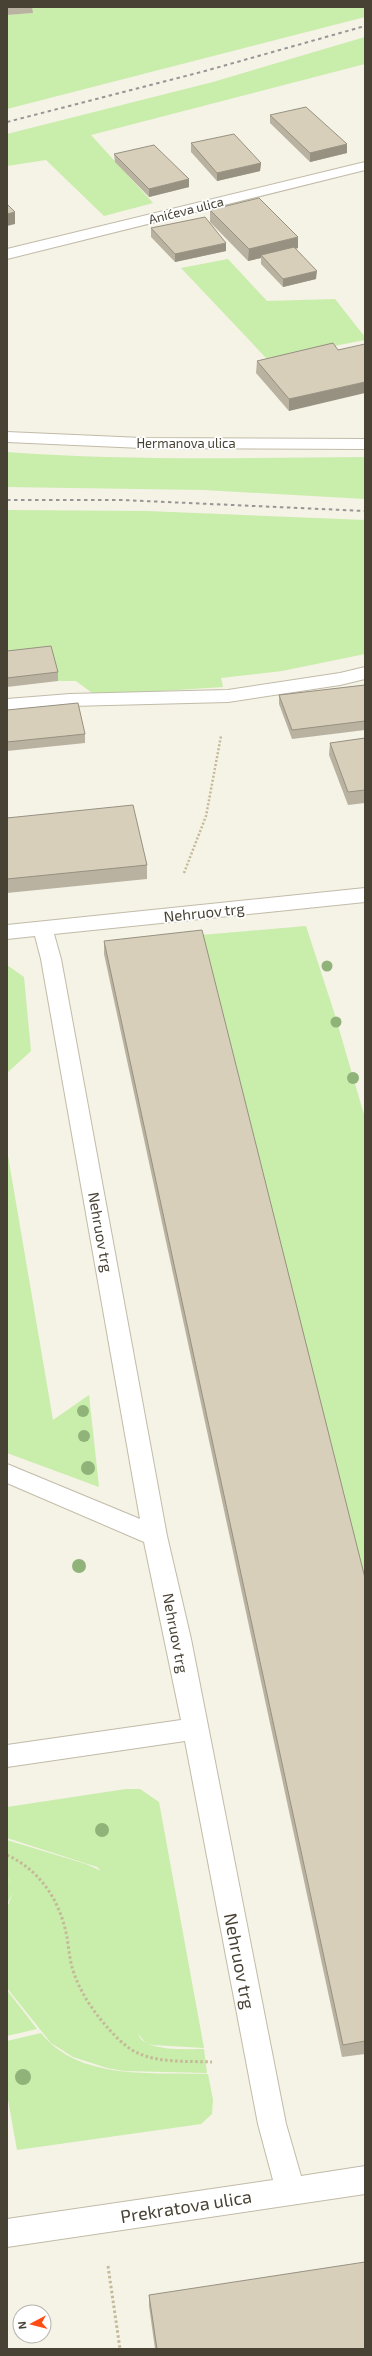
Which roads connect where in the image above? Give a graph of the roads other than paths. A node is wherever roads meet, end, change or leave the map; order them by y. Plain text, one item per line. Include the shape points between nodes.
1 (365, 166) edge
2 (7, 254) edge
3 (7, 437) edge
4 (365, 444) edge
5 (365, 673) edge
6 (7, 705) edge
7 (365, 896) edge
8 (44, 929) junction
9 (7, 932) edge
10 (7, 1473) edge
11 (155, 1536) junction
12 (194, 1729) junction
13 (7, 1756) edge
14 (365, 2180) edge
15 (291, 2191) junction
16 (7, 2233) edge

1 - 2 street, Anićeva ulica
3 - 4 street, Hermanova ulica via 142,443
5 - 6 street via 228,696 70,700
7 - 8 street, Nehruov trg
8 - 9 street, Nehruov trg
8 - 11 street, Nehruov trg
10 - 11 street
11 - 12 street, Nehruov trg via 178,1639
12 - 13 street
12 - 15 street, Nehruov trg via 272,2124
14 - 15 street, Prekratova ulica
15 - 16 street, Prekratova ulica

